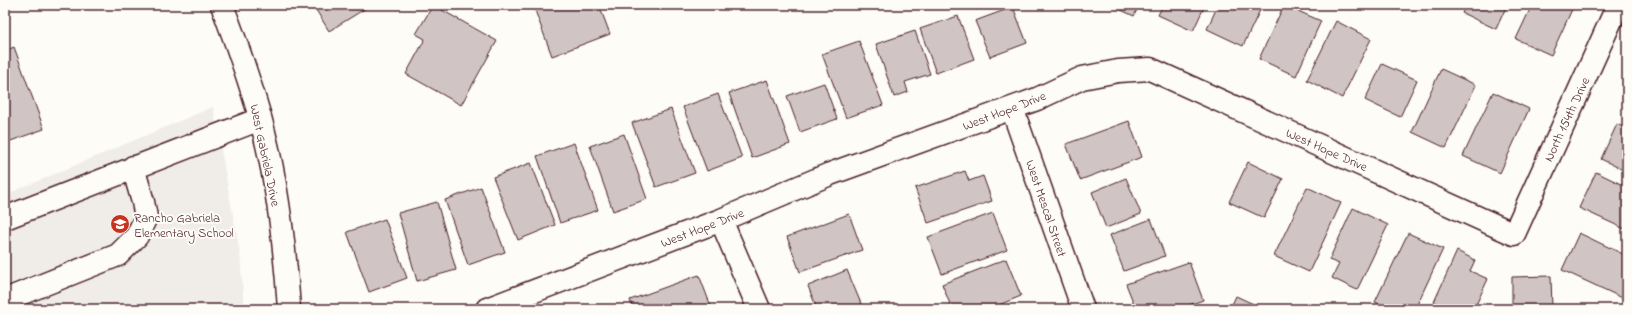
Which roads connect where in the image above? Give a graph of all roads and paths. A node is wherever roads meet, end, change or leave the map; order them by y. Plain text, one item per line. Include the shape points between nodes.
1 (222, 5) edge
2 (1618, 5) edge
3 (1012, 108) junction
4 (260, 119) junction
5 (132, 167) junction
6 (5, 218) edge
7 (721, 220) junction
8 (1514, 234) joint
9 (5, 300) edge
10 (289, 309) edge
11 (488, 309) edge
12 (759, 309) edge
13 (1083, 309) edge

1 - 4 street, West Gabriela Drive via 246,70
2 - 8 street, North 154th Drive
3 - 7 street, West Hope Drive via 830,174
3 - 8 street, West Hope Drive via 1082,78 1118,71 1150,69
3 - 13 street, West Mescal Street
4 - 5 street
4 - 10 street, West Gabriela Drive via 280,223
5 - 6 street
5 - 9 street via 146,217 137,236 118,255
7 - 11 street, West Hope Drive
7 - 12 street

